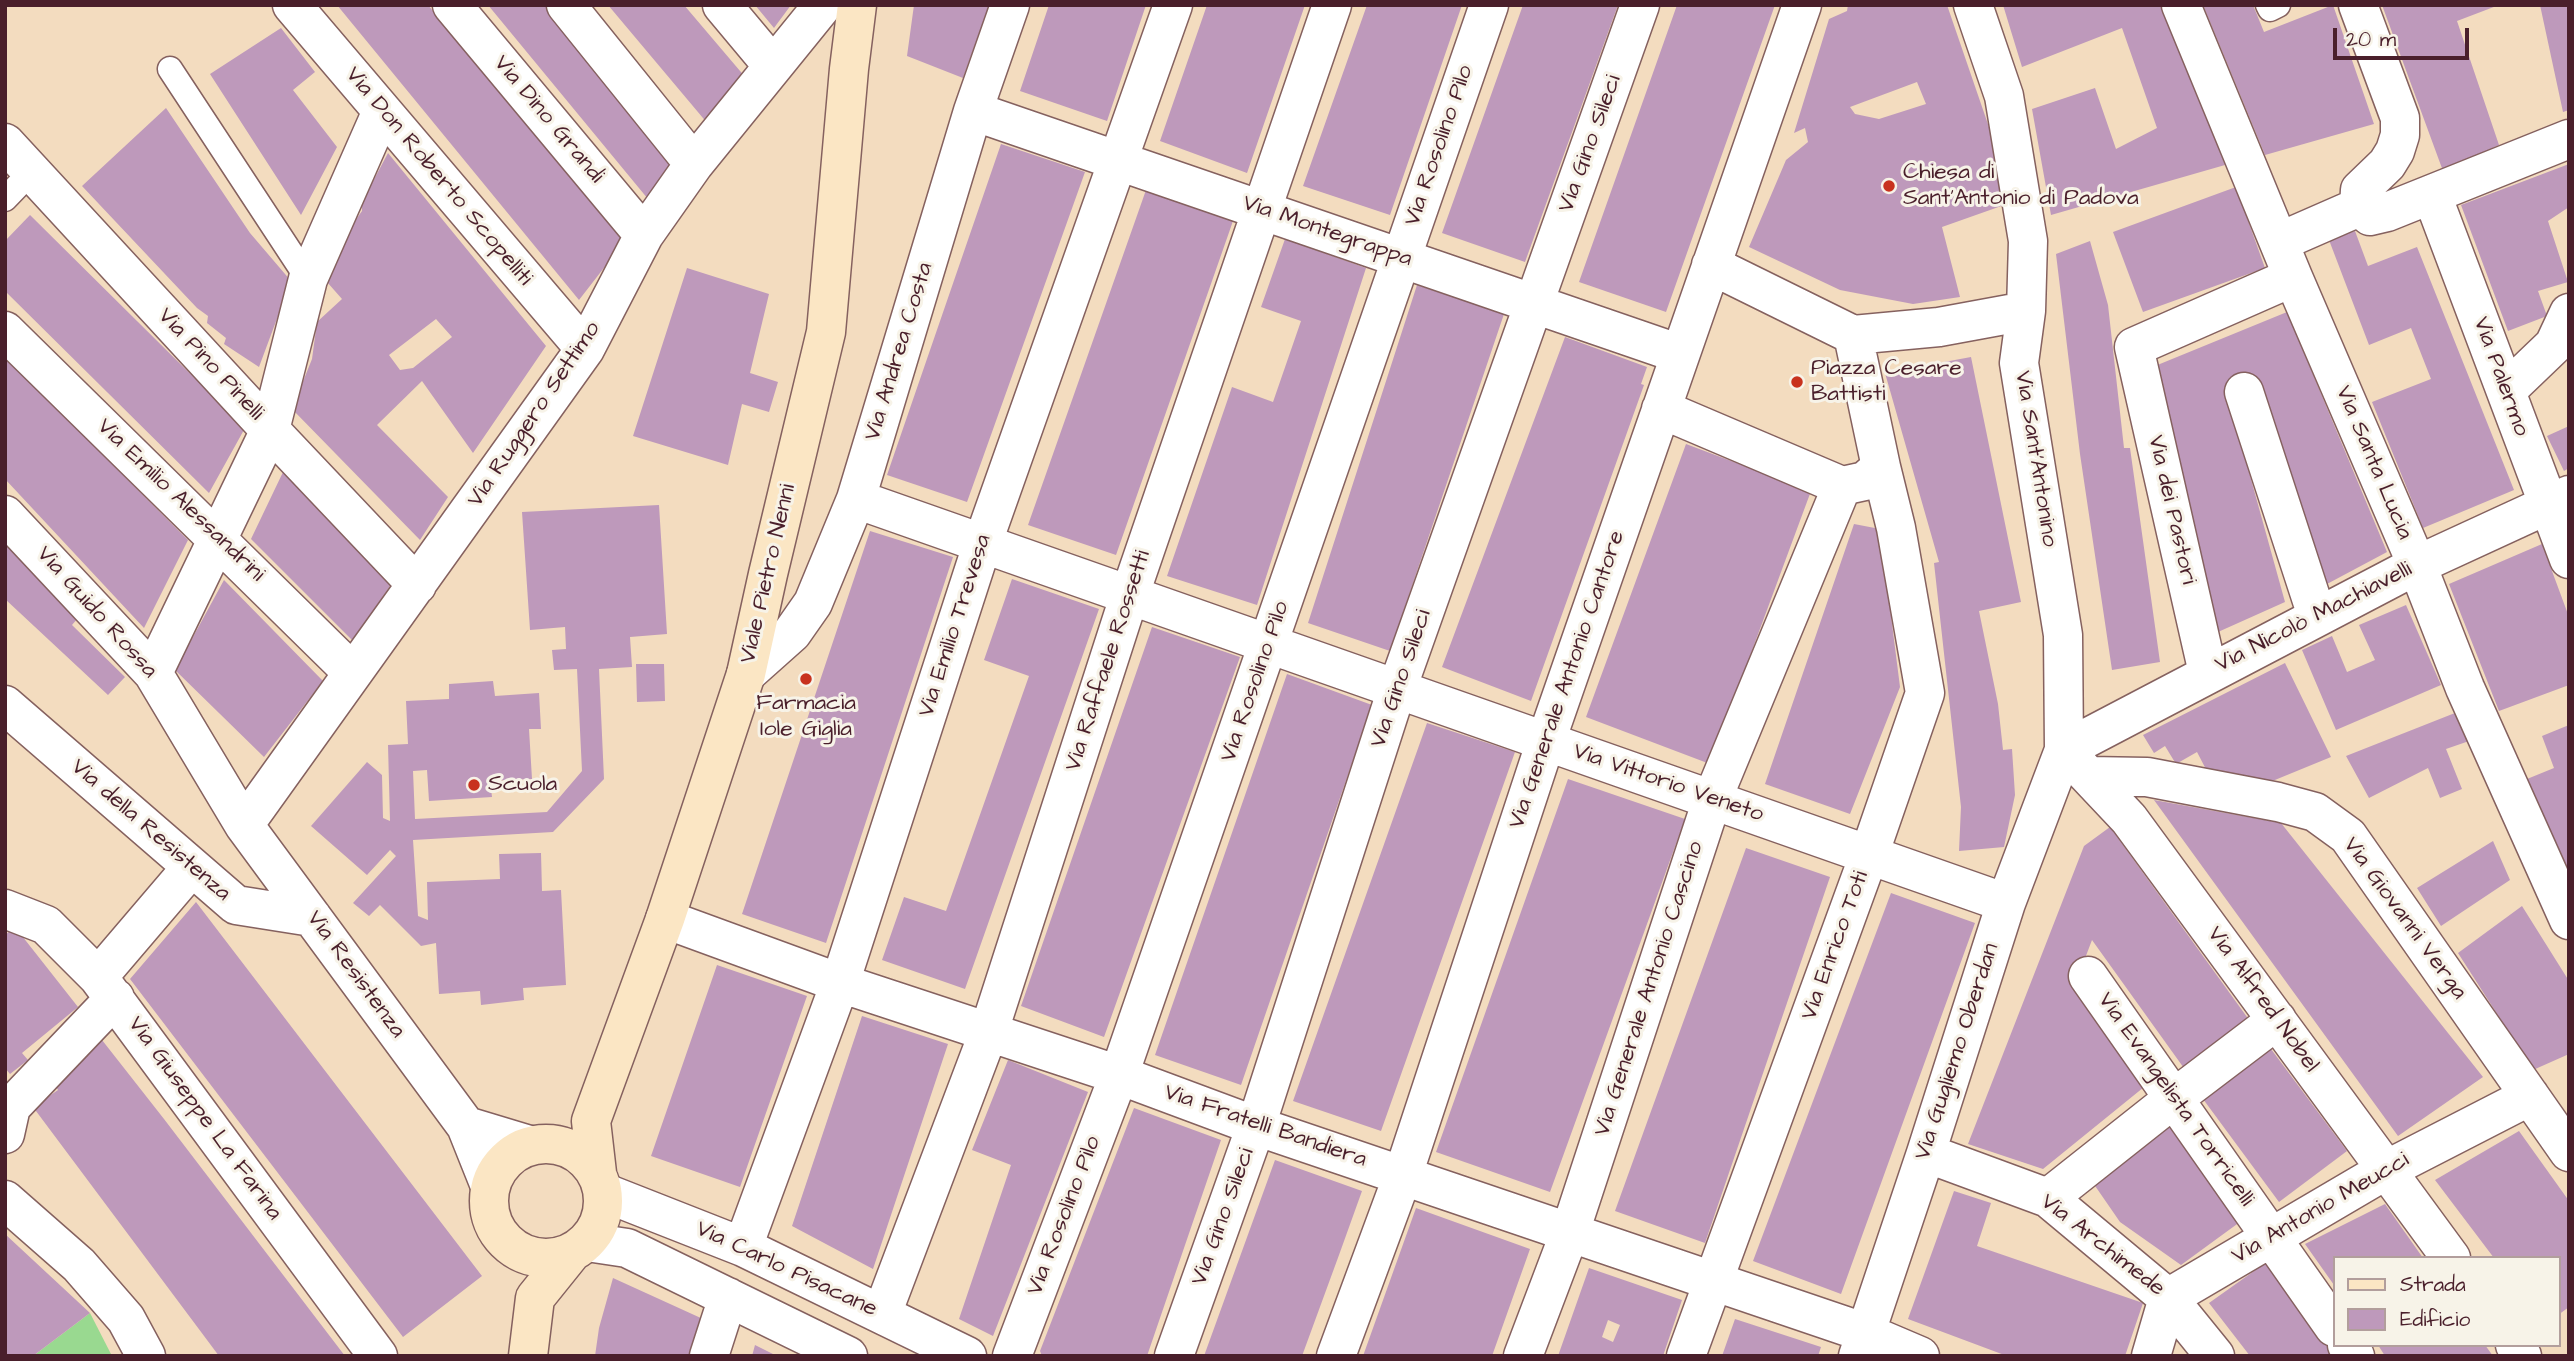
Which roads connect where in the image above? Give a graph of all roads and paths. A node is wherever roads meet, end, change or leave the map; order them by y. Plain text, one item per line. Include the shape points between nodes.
1 (292, 5) edge
2 (452, 5) edge
3 (566, 5) edge
4 (722, 5) edge
5 (823, 5) edge
6 (857, 5) edge
7 (1010, 5) edge
8 (1173, 5) edge
9 (1332, 5) edge
10 (1489, 5) edge
11 (1640, 5) edge
12 (1802, 5) edge
13 (1973, 5) edge
14 (2180, 5) edge
15 (2269, 5) edge
16 (2278, 5) edge
17 (2358, 5) edge
18 (773, 66) junction
19 (170, 69) dead end
20 (382, 111) junction
21 (973, 111) junction
22 (2569, 139) edge
23 (5, 143) edge
24 (1119, 161) junction
25 (694, 163) junction
26 (18, 186) edge
27 (2432, 195) junction
28 (2359, 207) junction
29 (1261, 210) junction
30 (644, 235) junction
31 (2279, 242) junction
32 (1402, 258) junction
33 (1726, 271) junction
34 (2293, 277) junction
35 (308, 279) junction
36 (1534, 304) junction
37 (2026, 311) junction
38 (2569, 313) edge
39 (5, 331) edge
40 (1865, 334) junction
41 (585, 349) junction
42 (1680, 354) junction
43 (2244, 391) dead end
44 (2506, 391) junction
45 (1677, 415) junction
46 (270, 430) junction
47 (1881, 467) junction
48 (1837, 497) junction
49 (856, 499) junction
50 (2558, 499) edge
51 (5, 515) edge
52 (217, 537) junction
53 (983, 542) junction
54 (2569, 559) edge
55 (2417, 565) junction
56 (417, 585) junction
57 (1130, 594) junction
58 (2316, 617) junction
59 (1269, 643) junction
60 (153, 673) junction
61 (353, 673) junction
62 (2208, 673) junction
63 (746, 674) junction
64 (1397, 689) junction
65 (5, 705) edge
66 (1546, 741) junction
67 (2077, 763) junction
68 (1712, 800) junction
69 (244, 825) junction
70 (1869, 855) junction
71 (191, 868) junction
72 (2006, 903) junction
73 (5, 909) edge
74 (312, 917) junction
75 (665, 919) junction
76 (2569, 920) edge
77 (2088, 976) dead end
78 (840, 983) junction
79 (106, 988) junction
80 (2277, 1020) junction
81 (988, 1034) junction
82 (1119, 1075) junction
83 (2530, 1096) junction
84 (2173, 1099) junction
85 (7, 1113) edge
86 (591, 1121) junction
87 (466, 1126) junction
88 (1256, 1126) junction
89 (539, 1144) junction
90 (2569, 1152) edge
91 (1926, 1153) junction
92 (2386, 1170) junction
93 (1403, 1175) junction
94 (600, 1183) junction
95 (490, 1186) junction
96 (2048, 1198) junction
97 (5, 1200) edge
98 (1570, 1232) junction
99 (2270, 1238) junction
100 (504, 1241) junction
101 (579, 1247) junction
102 (743, 1247) junction
103 (2450, 1256) edge
104 (1714, 1281) junction
105 (535, 1297) junction
106 (728, 1297) junction
107 (2168, 1298) junction
108 (882, 1314) junction
109 (2332, 1324) edge
110 (1862, 1345) edge
111 (146, 1356) edge
112 (378, 1356) edge
113 (528, 1356) edge
114 (709, 1356) edge
115 (848, 1356) edge
116 (967, 1356) edge
117 (1012, 1356) edge
118 (1174, 1356) edge
119 (1336, 1356) edge
120 (1523, 1356) edge
121 (1686, 1356) edge
122 (1920, 1356) edge
123 (2151, 1356) edge
124 (2215, 1356) edge

1 - 20 street, Via Don Roberto Scopelliti
2 - 30 street, Via Dino Grandi
3 - 25 street
4 - 18 street
5 - 18 street, Via Ruggero Settimo
6 - 63 main road, Viale Pietro Nenni via 826,332
7 - 21 street, Via Andrea Costa
8 - 24 street, Via Emilio Trevesa
9 - 29 street, Via Raffaele Rossetti
10 - 32 street, Via Rosolino Pilo
11 - 36 street, Via Gino Sileci
12 - 33 street, Via Generale Antonio Cantore
13 - 37 street, Via Sant'Antonino via 2006,109 2028,240
14 - 31 street, Via Santa Lucia
15 - 16 lane via 2270,9
17 - 28 street via 2400,118 2395,151 2360,190
18 - 25 street, Via Ruggero Settimo
19 - 35 lane
20 - 35 street
20 - 41 street, Via Don Roberto Scopelliti
21 - 24 street, Via Montegrappa
21 - 49 street, Via Andrea Costa
22 - 27 street
23 - 26 street, Via Pino Pinelli
24 - 29 street, Via Montegrappa
24 - 53 street, Via Emilio Trevesa
25 - 30 street, Via Ruggero Settimo
26 - 46 street, Via Pino Pinelli
27 - 28 street via 2370,216
27 - 44 street, Via Palermo
28 - 31 street
29 - 32 street, Via Montegrappa
29 - 57 street, Via Raffaele Rossetti
30 - 41 street, Via Ruggero Settimo
31 - 34 street, Via Santa Lucia
32 - 36 street, Via Montegrappa
32 - 59 street, Via Rosolino Pilo
33 - 40 street
33 - 42 street, Via Generale Antonio Cantore
34 - 55 street, Via Santa Lucia
34 - 62 street, Via dei Pastori via 2134,347
35 - 46 street
36 - 42 street, Via Montegrappa
36 - 64 street, Via Gino Sileci
37 - 40 street via 1939,327
37 - 67 street, Via Sant'Antonino via 2019,363 2063,635
38 - 44 street via 2554,345
39 - 52 street, Via Emilio Alessandrini
40 - 47 street
41 - 56 street, Via Ruggero Settimo
42 - 45 street, Via Generale Antonio Cantore
43 - 58 street
44 - 50 street, Via Palermo
45 - 48 street
45 - 66 street, Via Generale Antonio Cantore
46 - 52 street
46 - 56 street, Via Pino Pinelli
47 - 48 street
47 - 70 street, Via Enrico Toti via 1925,693
48 - 68 street, Via Generale Antonio Cascino
49 - 53 street, Via Vittorio Veneto
49 - 63 street, Via Andrea Costa via 813,603 792,633
50 - 54 street, Via Palermo
50 - 55 street, Via Nicolò Machiavelli
51 - 60 street, Via Guido Rossa
52 - 60 street
52 - 61 street, Via Emilio Alessandrini
53 - 57 street, Via Vittorio Veneto
53 - 78 street, Via Emilio Trevesa
55 - 58 street, Via Nicolò Machiavelli
55 - 76 street, Via Santa Lucia via 2465,688
56 - 61 street, Via Ruggero Settimo
57 - 59 street, Via Vittorio Veneto
57 - 81 street, Via Raffaele Rossetti
58 - 62 street, Via Nicolò Machiavelli
59 - 64 street, Via Vittorio Veneto
59 - 82 street, Via Rosolino Pilo
60 - 69 street, Via Guido Rossa
61 - 69 street, Via Ruggero Settimo
62 - 67 street, Via Nicolò Machiavelli
63 - 75 main road, Viale Pietro Nenni
64 - 66 street, Via Vittorio Veneto
64 - 88 street, Via Gino Sileci
65 - 71 street, Via della Resistenza
66 - 68 street, Via Vittorio Veneto
66 - 93 street, Via Generale Antonio Cantore
67 - 72 street, Via Gugliemo Oberdan
67 - 80 street, Via Alfred Nobel via 2129,819
67 - 83 street, Via Giovanni Verga via 2278,802 2315,812 2348,836
68 - 70 street, Via Vittorio Veneto
68 - 98 street, Via Generale Antonio Cascino
69 - 74 street, Via Resistenza
70 - 72 street, Via Vittorio Veneto
70 - 104 street, Via Enrico Toti
71 - 74 street, Via della Resistenza via 236,905
71 - 79 street
72 - 91 street, Via Gugliemo Oberdan
73 - 79 street, Via Giuseppe La Farina via 46,925
74 - 87 street, Via Resistenza
75 - 78 street, Via Fratelli Bandiera
75 - 86 main road, Viale Pietro Nenni
77 - 84 street, Via Evangelista Torricelli
78 - 81 street, Via Fratelli Bandiera
78 - 102 street, Via Emilio Trevesa
79 - 85 street
79 - 112 street, Via Giuseppe La Farina
80 - 84 street
80 - 92 street, Via Alfred Nobel
81 - 82 street, Via Fratelli Bandiera
81 - 108 street, Via Raffaele Rossetti
82 - 88 street, Via Fratelli Bandiera
82 - 117 street, Via Rosolino Pilo
83 - 90 street, Via Giovanni Verga
83 - 92 street, Via Antonio Meucci
84 - 96 street
84 - 99 street, Via Evangelista Torricelli
86 - 89 main road
86 - 94 main road, Viale Pietro Nenni
87 - 89 street
87 - 95 street, Via Resistenza
88 - 93 street, Via Fratelli Bandiera
88 - 118 street, Via Gino Sileci
89 - 94 main road via 568,1147 584,1158
89 - 95 main road via 512,1154
91 - 96 street, Via Archimede
91 - 110 street, Via Gugliemo Oberdan
92 - 99 street, Via Antonio Meucci
92 - 103 street, Via Alfred Nobel
93 - 98 street, Via Fratelli Bandiera
93 - 119 street, Via Generale Antonio Cantore
94 - 101 main road, Viale Pietro Nenni via 603,1210 597,1227
94 - 102 street, Via Carlo Pisacane
95 - 100 main road via 488,1205
96 - 107 street, Via Archimede
97 - 111 street via 79,1265 126,1320
98 - 104 street, Via Fratelli Bandiera
98 - 120 street, Via Generale Antonio Cascino
99 - 107 street, Via Antonio Meucci
99 - 109 street, Via Evangelista Torricelli
100 - 101 main road via 536,1258 554,1258
100 - 105 main road
101 - 105 main road, Viale Pietro Nenni
101 - 106 street via 627,1248
102 - 108 street, Via Carlo Pisacane
104 - 110 street, Via Fratelli Bandiera
104 - 121 street, Via Enrico Toti
105 - 113 main road
106 - 114 street
106 - 115 street
107 - 123 street
107 - 124 street, Via Archimede
108 - 116 street, Via Carlo Pisacane
110 - 122 street, Via Fratelli Bandiera

